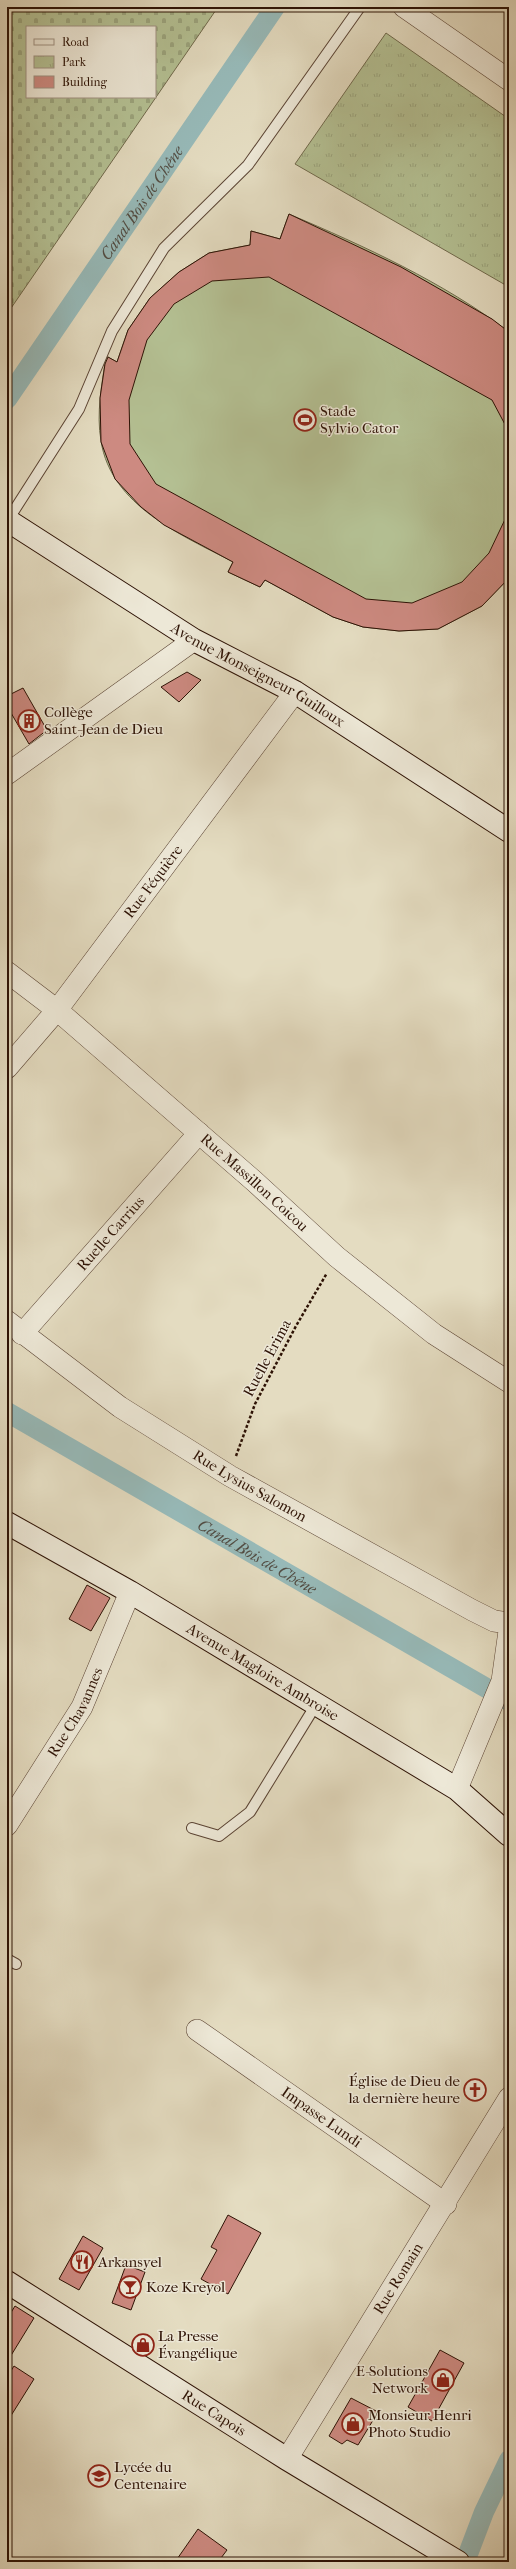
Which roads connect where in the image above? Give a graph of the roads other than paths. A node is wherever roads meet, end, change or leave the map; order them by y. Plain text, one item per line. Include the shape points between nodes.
1 (360, 7) edge
2 (404, 7) edge
3 (509, 80) edge
4 (7, 520) edge
5 (194, 640) junction
6 (296, 692) junction
7 (7, 774) edge
8 (509, 831) edge
9 (7, 972) edge
10 (57, 1010) junction
11 (7, 1068) edge
12 (199, 1133) junction
13 (15, 1328) edge
14 (509, 1382) edge
15 (7, 1523) edge
16 (130, 1592) junction
17 (509, 1623) edge
18 (509, 1631) edge
19 (317, 1703) junction
20 (457, 1789) junction
21 (7, 1825) edge
22 (192, 1828) dead end
23 (509, 1835) edge
24 (197, 2030) dead end
25 (509, 2098) edge
26 (446, 2204) junction
27 (7, 2282) edge
28 (287, 2459) junction
29 (458, 2562) edge

1 - 4 lane via 248,165 164,248 112,330 78,409
2 - 3 street
4 - 5 street, Avenue Monseigneur Guilloux
5 - 6 street, Avenue Monseigneur Guilloux
5 - 7 street
6 - 8 street, Avenue Monseigneur Guilloux
6 - 10 street, Rue Féquière
9 - 10 street, Rue Massillon Coicou
10 - 11 street, Rue Féquière
10 - 12 street, Rue Massillon Coicou
12 - 13 street, Ruelle Carrius
12 - 14 street, Rue Massillon Coicou via 337,1257 434,1334
13 - 17 street, Rue Lysius Salomon via 120,1407 230,1476 472,1610 494,1621
15 - 16 street, Avenue Magloire Ambroise
16 - 19 street, Avenue Magloire Ambroise
16 - 21 street, Rue Chavannes via 82,1708
18 - 20 street via 502,1681
19 - 20 street, Avenue Magloire Ambroise
19 - 22 lane via 250,1812 219,1836
20 - 23 street, Avenue Magloire Ambroise
24 - 26 street, Impasse Lundi
25 - 26 street, Rue Romain
26 - 28 street, Rue Romain
27 - 28 street, Rue Capois
28 - 29 street, Rue Capois

